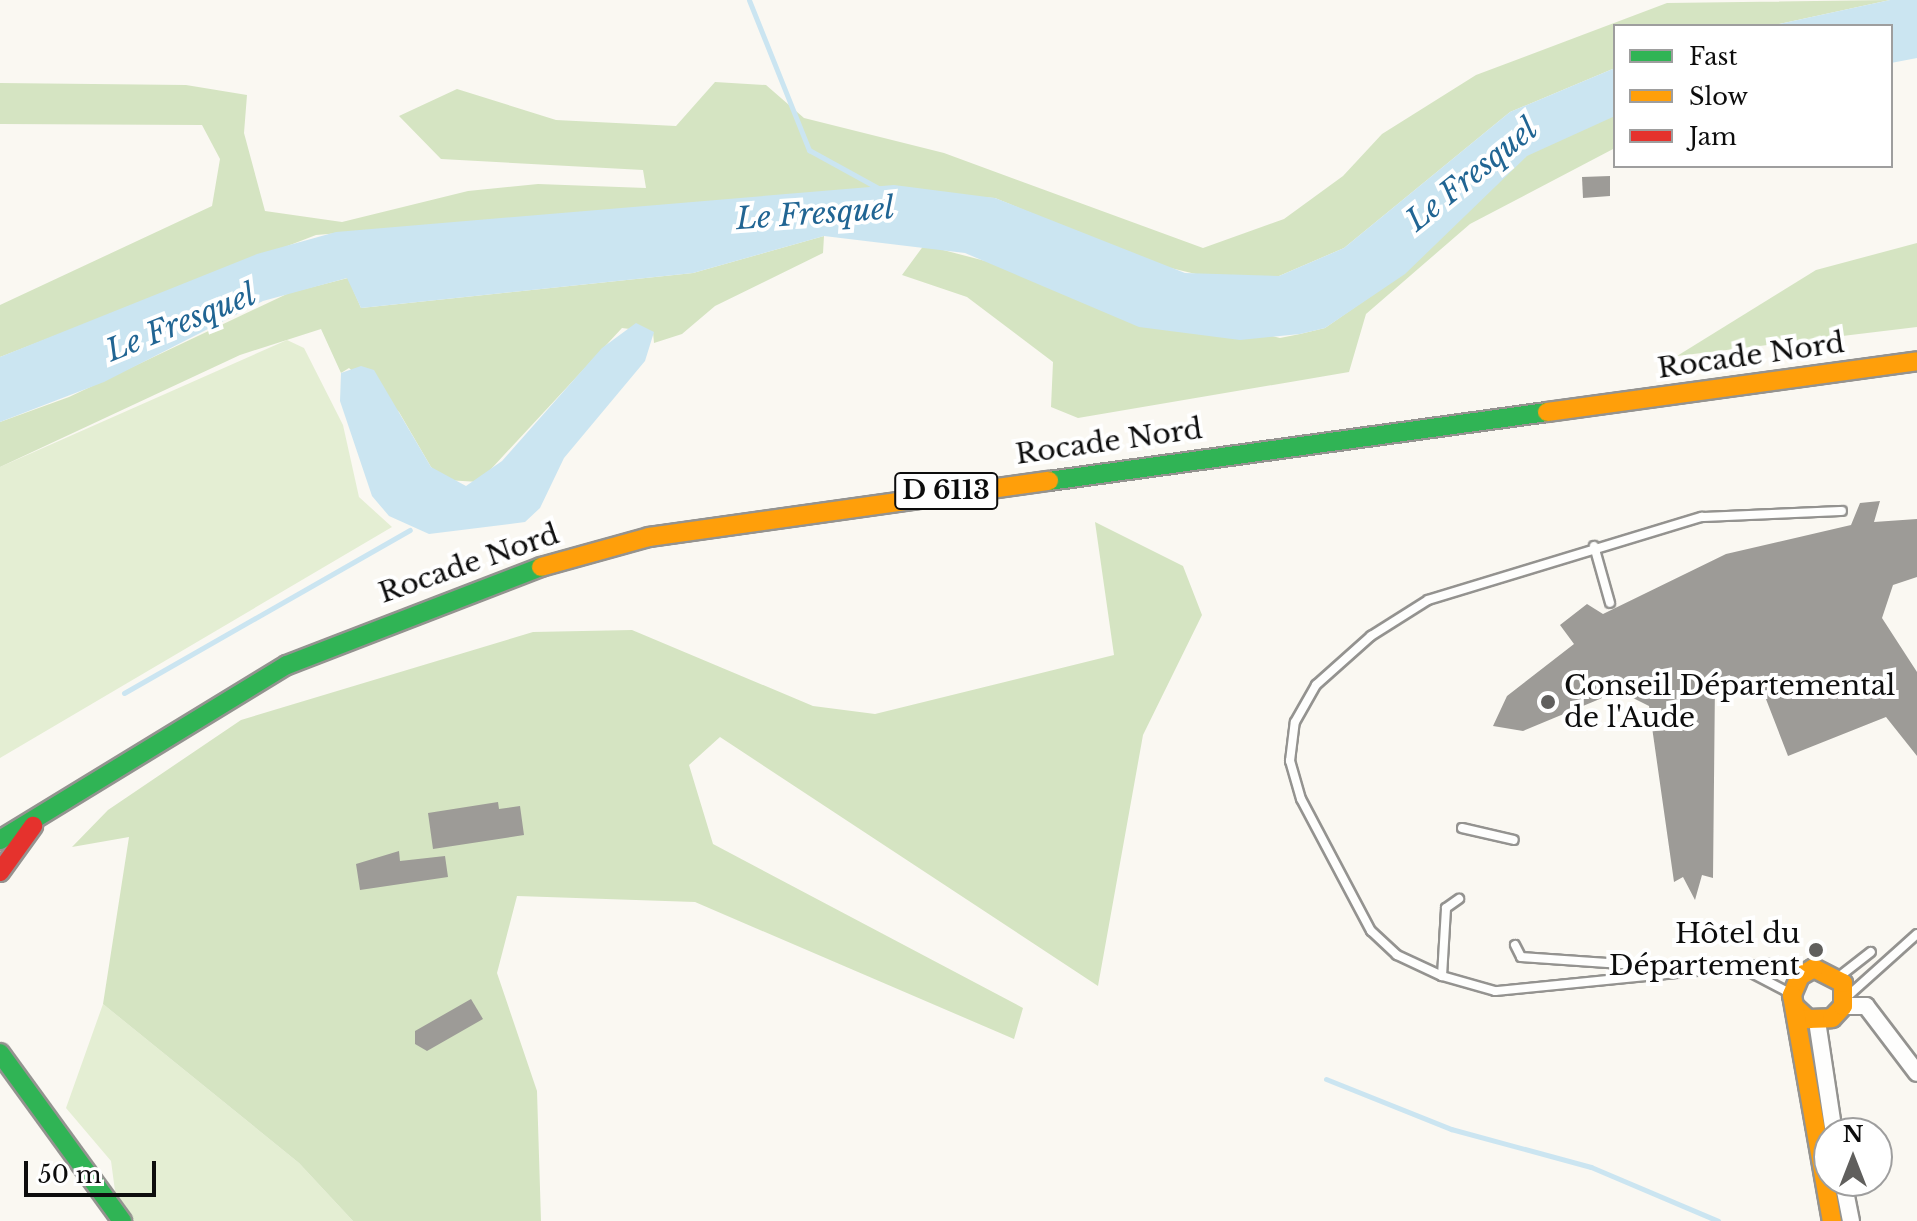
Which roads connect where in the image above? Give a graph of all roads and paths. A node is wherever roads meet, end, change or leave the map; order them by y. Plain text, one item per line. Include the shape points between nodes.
1 (1917, 361) edge
2 (1842, 511) dead end
3 (1594, 546) junction
4 (1610, 603) dead end
5 (37, 821) junction
6 (1462, 828) dead end
7 (0, 840) edge
8 (1514, 840) dead end
9 (0, 872) edge
10 (1459, 899) dead end
11 (1917, 934) edge
12 (1515, 945) dead end
13 (1871, 952) dead end
14 (1739, 967) junction
15 (1707, 971) junction
16 (1806, 971) junction
17 (1442, 976) junction
18 (1839, 977) junction
19 (1794, 1001) junction
20 (1844, 1002) junction
21 (1817, 1021) junction
22 (0, 1053) edge
23 (0, 1071) edge
24 (1917, 1073) edge
25 (33, 1095) junction
26 (1832, 1117) edge
27 (1846, 1197) edge
28 (122, 1221) edge
29 (1832, 1221) edge
30 (1851, 1221) edge

1 - 5 main road, Rocade Nord / D 6113 via 649,537 510,575 287,665 106,770
2 - 3 lane via 1702,517
3 - 4 lane
3 - 17 lane via 1428,600 1371,636 1316,685 1295,722 1290,761 1301,799 1371,931 1397,955
5 - 7 main road, Rocade Nord / D 6113
5 - 9 main road, Rocade Nord / D 6113
6 - 8 lane
10 - 17 lane via 1446,908
11 - 20 lane
12 - 15 lane via 1521,957
13 - 18 lane
14 - 15 lane
14 - 16 lane via 1792,962
14 - 19 lane
15 - 17 lane via 1495,991
16 - 18 main road via 1823,968
16 - 19 main road
18 - 20 main road
19 - 21 main road
19 - 29 main road
20 - 21 main road
20 - 24 street via 1866,1006
21 - 26 street
22 - 25 main road
23 - 25 main road
25 - 28 main road
27 - 30 street

